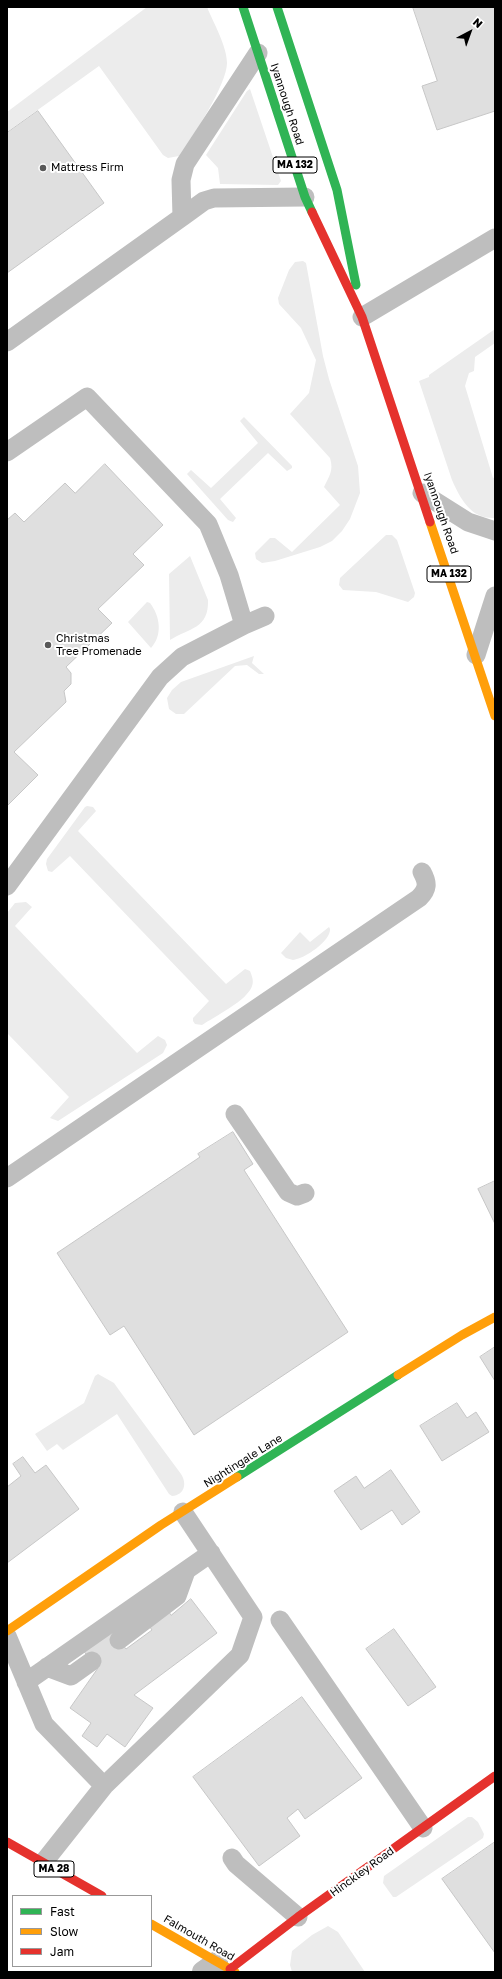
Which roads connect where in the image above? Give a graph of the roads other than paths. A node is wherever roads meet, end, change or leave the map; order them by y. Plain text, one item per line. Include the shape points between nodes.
1 (243, 7) edge
2 (277, 7) edge
3 (258, 53) junction
4 (305, 197) junction
5 (182, 217) junction
6 (495, 238) edge
7 (362, 317) junction
8 (7, 342) edge
9 (7, 452) edge
10 (422, 493) junction
11 (495, 532) edge
12 (495, 596) edge
13 (265, 616) dead end
14 (244, 625) junction
15 (476, 655) junction
16 (491, 688) edge
17 (495, 716) edge
18 (422, 872) dead end
19 (7, 886) edge
20 (235, 1114) dead end
21 (7, 1178) edge
22 (305, 1193) dead end
23 (495, 1317) edge
24 (183, 1512) junction
25 (211, 1554) junction
26 (186, 1571) junction
27 (280, 1620) dead end
28 (7, 1631) edge
29 (7, 1636) edge
30 (119, 1640) dead end
31 (92, 1661) dead end
32 (47, 1667) junction
33 (26, 1682) junction
34 (495, 1776) edge
35 (104, 1786) junction
36 (423, 1828) junction
37 (7, 1842) edge
38 (232, 1858) dead end
39 (43, 1863) junction
40 (100, 1895) edge
41 (298, 1917) junction
42 (152, 1925) edge
43 (221, 1969) edge

1 - 3 main road, Iyannough Road / MA 132
2 - 7 main road, Iyannough Road / MA 132 via 337,190
3 - 4 main road, Iyannough Road / MA 132
3 - 5 lane via 185,164 180,180
4 - 5 lane via 214,198 204,201
4 - 7 main road, Iyannough Road / MA 132
5 - 8 lane
6 - 7 lane
7 - 10 main road, Iyannough Road / MA 132
9 - 14 lane via 87,397 208,524 225,564
10 - 11 lane via 468,522
10 - 15 main road, Iyannough Road / MA 132
12 - 15 lane
13 - 14 lane
14 - 19 lane via 182,657 160,677
15 - 16 main road, Iyannough Road / MA 132
16 - 17 main road, Iyannough Road / MA 132
18 - 21 lane via 427,881 426,891 419,898
20 - 22 lane via 288,1192 297,1196
23 - 24 main road, Nightingale Lane via 462,1335
24 - 25 lane
24 - 28 main road, Nightingale Lane
25 - 26 lane
25 - 35 lane via 253,1617 240,1655
26 - 30 lane via 177,1596
26 - 32 lane
27 - 36 lane
29 - 33 lane
31 - 32 lane via 71,1676
32 - 33 lane
33 - 35 lane via 44,1724
34 - 36 main road, Hinckley Road
35 - 39 lane
36 - 41 main road, Hinckley Road
37 - 39 main road, MA 28
38 - 41 lane
39 - 40 main road, MA 28
41 - 43 main road, Hinckley Road
42 - 43 main road, Falmouth Road

